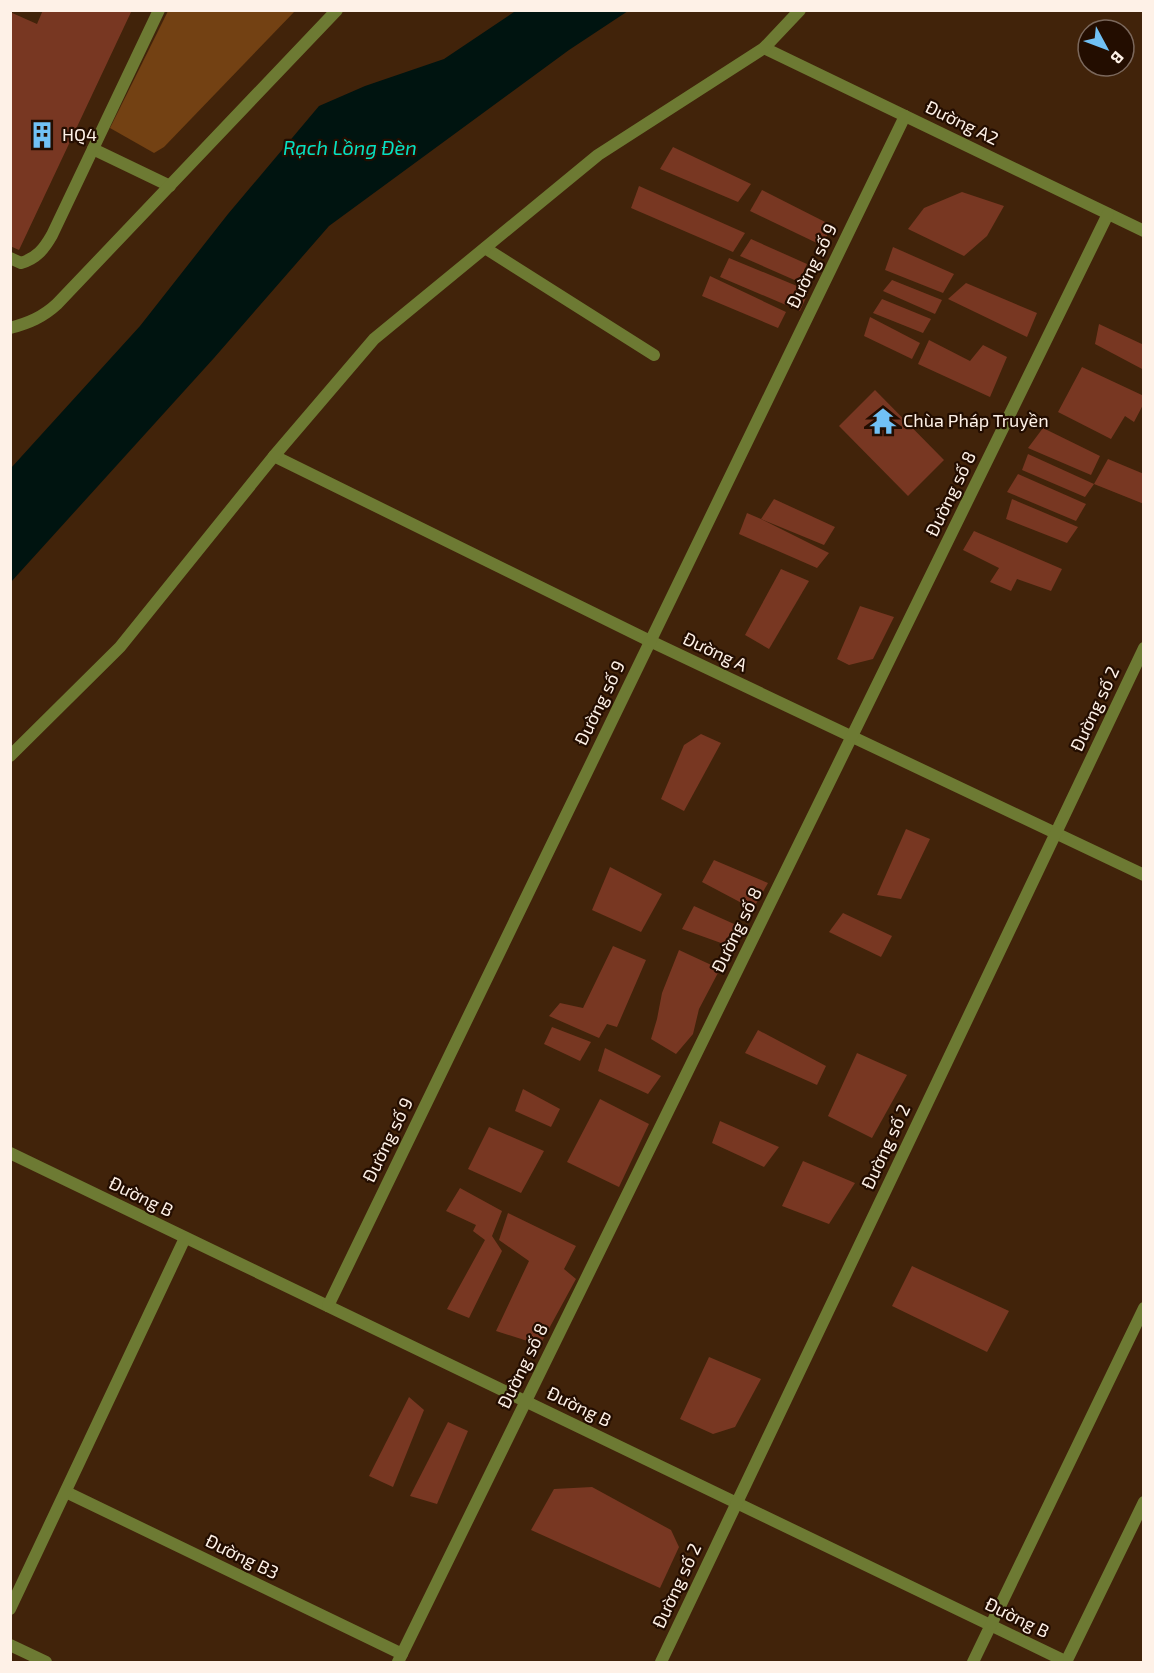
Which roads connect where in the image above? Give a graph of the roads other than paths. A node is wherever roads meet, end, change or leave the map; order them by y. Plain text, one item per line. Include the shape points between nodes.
1 (159, 10) edge
2 (337, 10) edge
3 (800, 10) edge
4 (764, 48) junction
5 (905, 116) junction
6 (93, 149) junction
7 (170, 186) junction
8 (1108, 213) junction
9 (1143, 231) edge
10 (486, 248) junction
11 (10, 258) edge
12 (10, 328) edge
13 (654, 355) dead end
14 (274, 456) junction
15 (650, 641) junction
16 (1143, 648) edge
17 (852, 737) junction
18 (10, 756) edge
19 (1055, 834) junction
20 (1143, 875) edge
21 (10, 1154) edge
22 (185, 1238) junction
23 (328, 1306) junction
24 (1143, 1308) edge
25 (526, 1402) junction
26 (66, 1491) junction
27 (1143, 1502) edge
28 (737, 1503) junction
29 (10, 1609) edge
30 (990, 1626) junction
31 (10, 1646) edge
32 (400, 1658) edge
33 (46, 1662) edge
34 (661, 1662) edge
35 (973, 1662) edge
36 (1067, 1662) edge

1 - 6 street
2 - 7 street
3 - 4 street
4 - 5 street, Đường A2
4 - 10 street via 598,155
5 - 8 street, Đường A2
5 - 15 street, Đường số 9
6 - 7 street
6 - 11 street via 44,249 21,263
7 - 12 street via 46,314
8 - 9 street, Đường A2
8 - 17 street, Đường số 8
10 - 13 street
10 - 14 street via 374,339
14 - 15 street, Đường A
14 - 18 street via 120,647
15 - 17 street, Đường A
15 - 23 street, Đường số 9
16 - 19 street, Đường số 2
17 - 19 street, Đường A
17 - 25 street, Đường số 8
19 - 20 street, Đường A
19 - 28 street, Đường số 2
21 - 22 street, Đường B
22 - 23 street, Đường B
22 - 26 street
23 - 25 street, Đường B
24 - 30 street
25 - 28 street, Đường B
25 - 32 street, Đường số 8
26 - 29 street
26 - 32 street, Đường B3
27 - 36 street
28 - 30 street, Đường B
28 - 34 street, Đường số 2
30 - 35 street
30 - 36 street, Đường B
31 - 33 street

